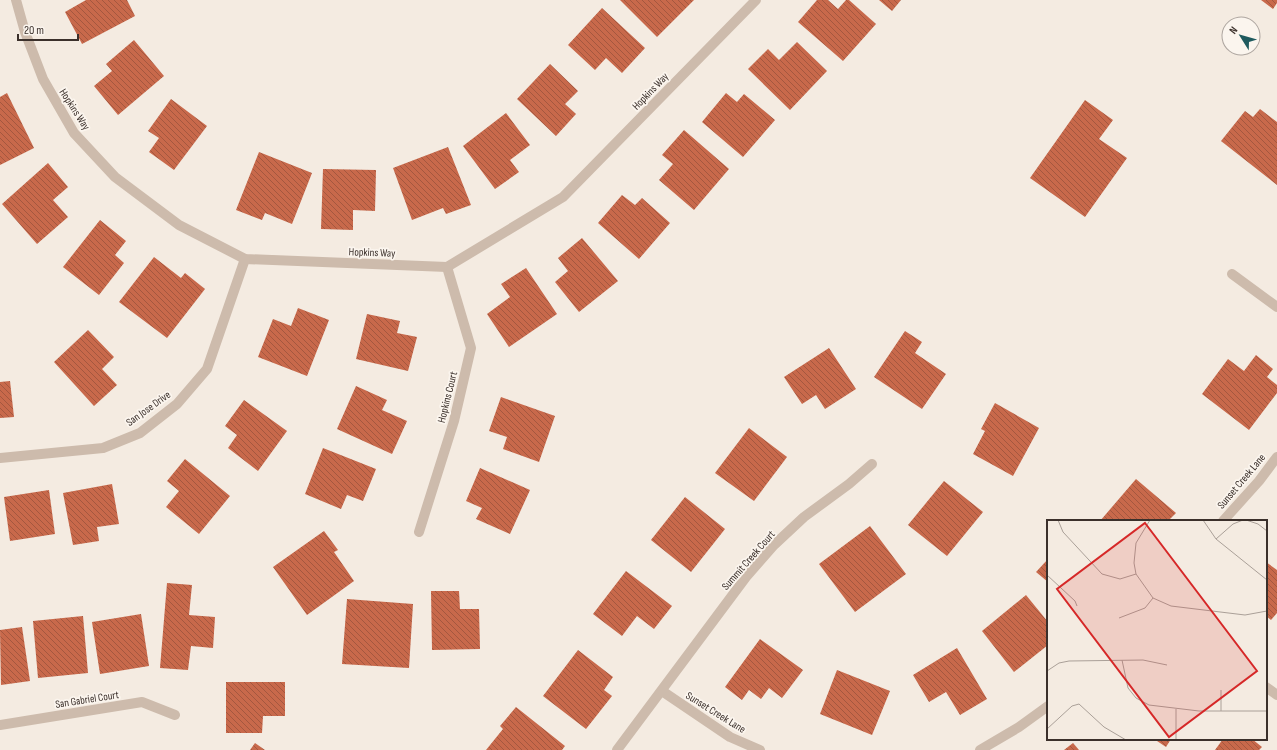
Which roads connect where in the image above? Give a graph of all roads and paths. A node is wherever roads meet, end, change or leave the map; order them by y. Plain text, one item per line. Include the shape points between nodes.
1 (16, 0) edge
2 (756, 0) edge
3 (245, 259) junction
4 (447, 267) junction
5 (1232, 274) dead end
6 (1277, 307) edge
7 (1277, 457) edge
8 (0, 458) edge
9 (872, 464) dead end
10 (1224, 520) edge
11 (419, 532) dead end
12 (1267, 688) edge
13 (662, 691) junction
14 (1277, 695) edge
15 (1047, 707) edge
16 (175, 716) dead end
17 (0, 725) edge
18 (617, 750) edge
19 (760, 750) edge
20 (980, 750) edge

1 - 3 street, Hopkins Way via 43,79 74,132 115,177 173,220
2 - 4 street, Hopkins Way via 563,197
3 - 4 street, Hopkins Way
3 - 8 street, San Jose Drive via 206,369 177,404 140,433 103,448
4 - 11 street, Hopkins Court via 472,348 454,421
5 - 6 street
7 - 10 street, Sunset Creek Lane
9 - 13 street, Summit Creek Court via 774,544 746,577
12 - 14 street
13 - 18 street, Summit Creek Court
13 - 19 street, Sunset Creek Lane via 730,737
15 - 20 street
16 - 17 street, San Gabriel Court via 142,702

